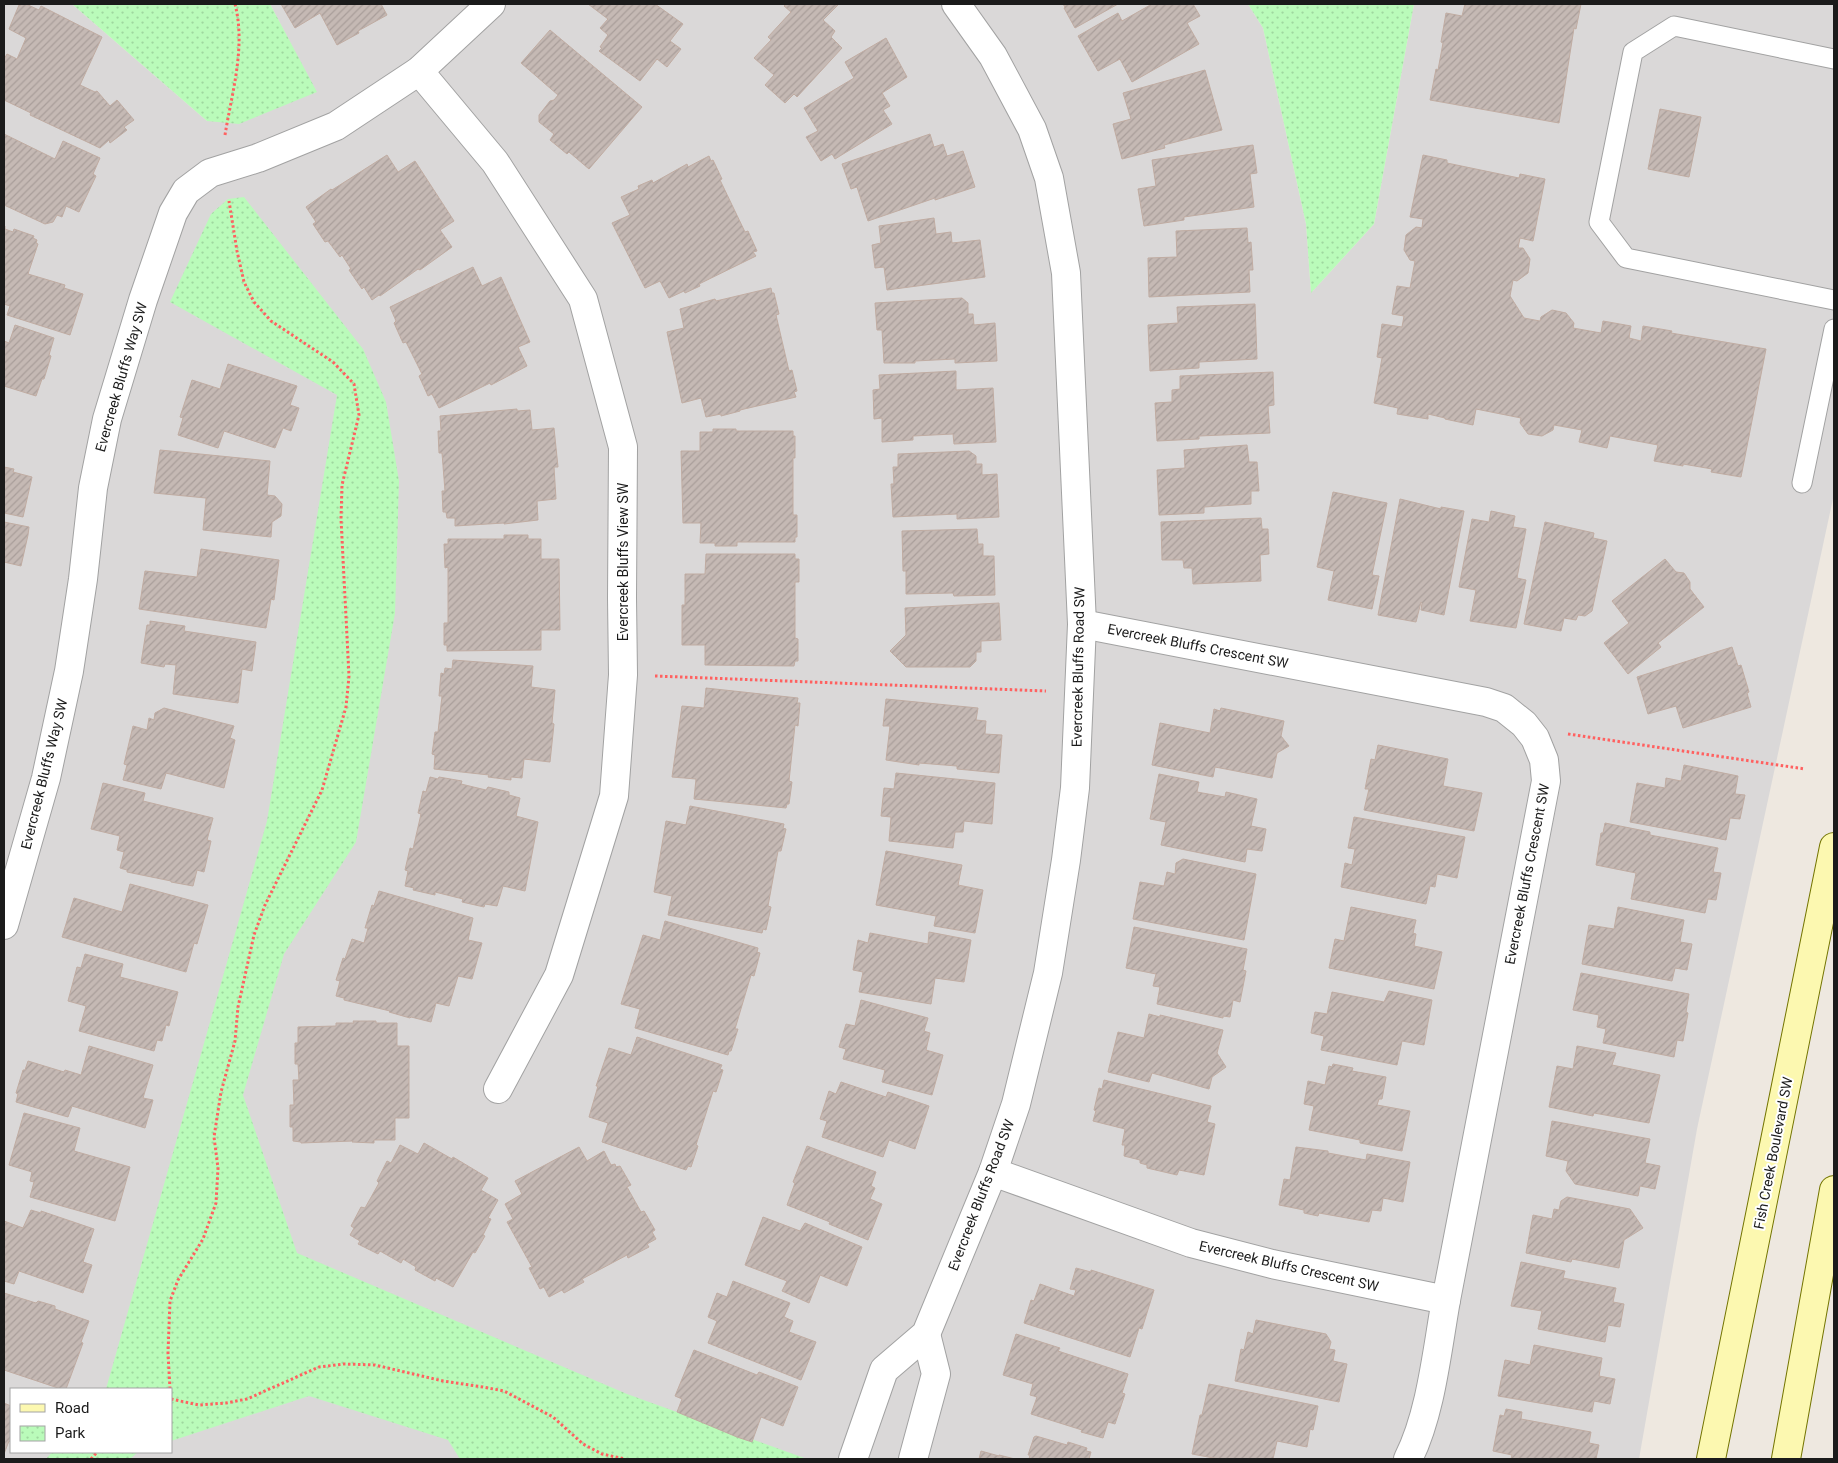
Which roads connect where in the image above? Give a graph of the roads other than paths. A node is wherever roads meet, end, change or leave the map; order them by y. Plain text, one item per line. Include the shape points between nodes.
1 (491, 4) edge
2 (956, 4) edge
3 (1834, 59) edge
4 (419, 71) junction
5 (1834, 300) edge
6 (1834, 328) edge
7 (1802, 483) dead end
8 (1082, 624) junction
9 (1834, 847) edge
10 (4, 925) edge
11 (498, 1088) dead end
12 (993, 1172) junction
13 (1834, 1190) edge
14 (1446, 1300) junction
15 (926, 1334) junction
16 (854, 1459) edge
17 (912, 1459) edge
18 (1408, 1459) edge
19 (1711, 1459) edge
20 (1786, 1459) edge

1 - 4 street, Evercreek Bluffs Way SW
2 - 8 street, Evercreek Bluffs Road SW via 993,56 1028,121 1049,178 1066,274
3 - 5 lane via 1674,26 1633,52 1599,222 1626,258
4 - 10 street, Evercreek Bluffs Way SW via 336,126 258,158 210,173 186,191 173,213 106,419 93,488 69,671 46,778
4 - 11 street, Evercreek Bluffs View SW via 495,162 583,299 623,447 623,675 614,796 559,975
6 - 7 lane
8 - 12 street, Evercreek Bluffs Road SW via 1074,797 1048,973 1016,1104
8 - 14 street, Evercreek Bluffs Crescent SW via 1486,702 1504,708 1529,730 1544,760 1546,781
9 - 19 main road, Fish Creek Boulevard SW
12 - 14 street, Evercreek Bluffs Crescent SW via 1191,1243 1272,1264
12 - 15 street, Evercreek Bluffs Road SW
13 - 20 main road
14 - 18 street, Evercreek Bluffs Crescent SW via 1427,1403
15 - 16 street, Evercreek Bluffs Road SW via 884,1370
15 - 17 street via 936,1374

